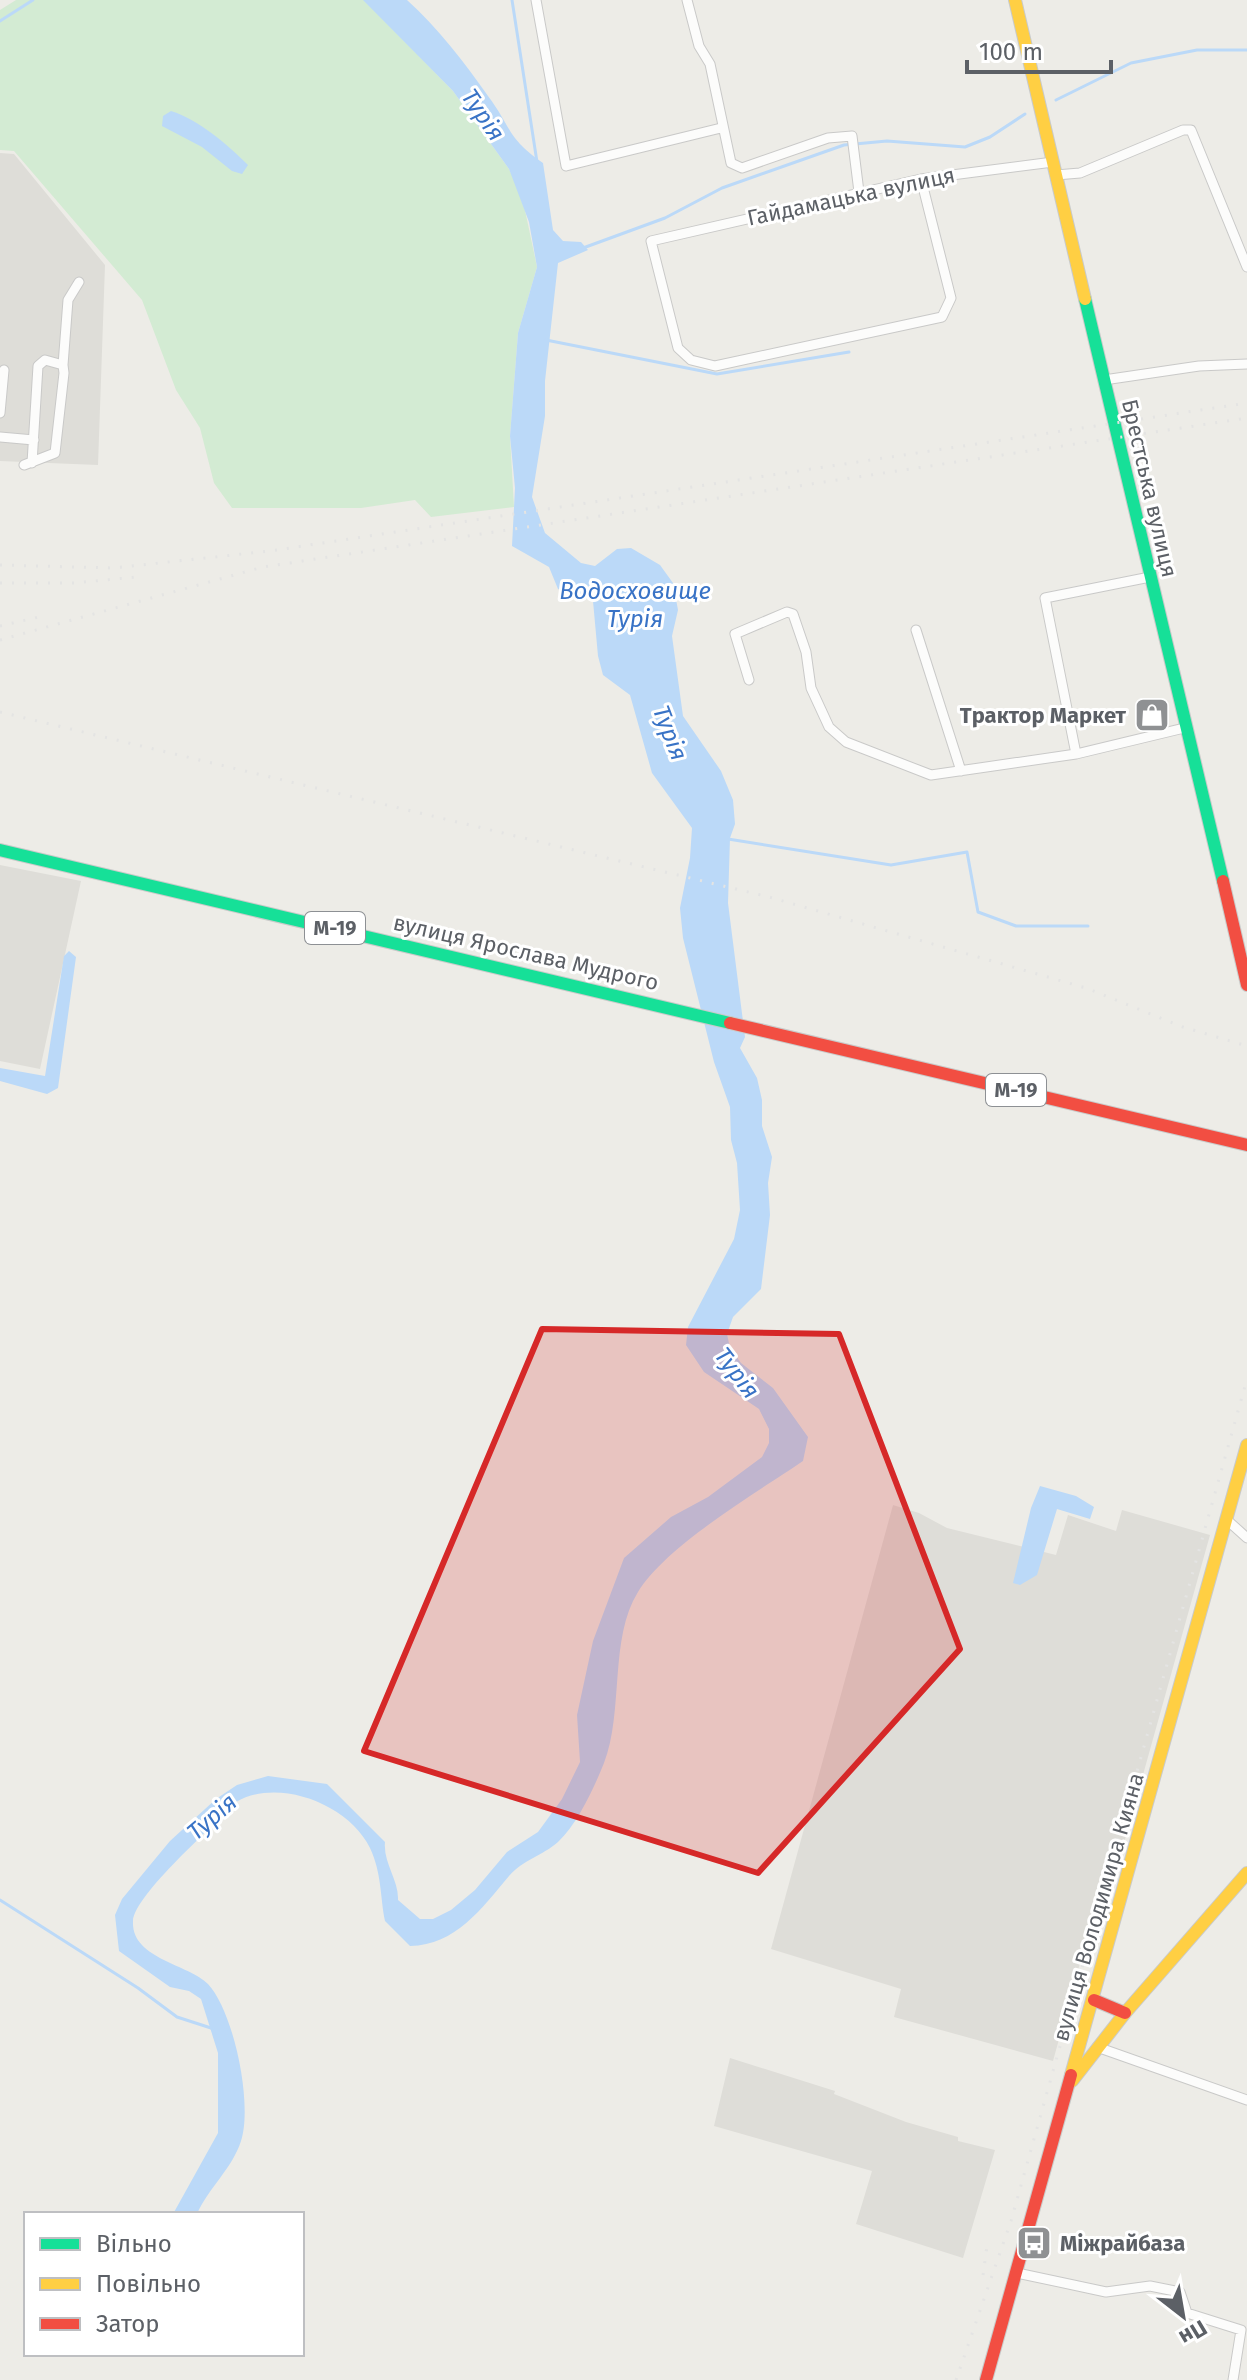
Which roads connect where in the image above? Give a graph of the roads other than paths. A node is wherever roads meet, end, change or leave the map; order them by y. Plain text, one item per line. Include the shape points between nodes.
1 (536, 0) edge
2 (687, 0) edge
3 (1015, 0) edge
4 (721, 128) junction
5 (1055, 168) junction
6 (921, 179) junction
7 (859, 192) junction
8 (1247, 267) edge
9 (79, 282) dead end
10 (1247, 364) edge
11 (63, 365) junction
12 (4, 370) dead end
13 (1104, 380) junction
14 (0, 413) edge
15 (0, 437) edge
16 (34, 440) junction
17 (1150, 577) junction
18 (916, 630) dead end
19 (749, 680) dead end
20 (1184, 728) junction
21 (1076, 754) junction
22 (961, 771) junction
23 (0, 850) edge
24 (1243, 953) edge
25 (1247, 985) edge
26 (1247, 1145) edge
27 (1247, 1445) edge
28 (1226, 1519) junction
29 (1247, 1538) edge
30 (1247, 1873) edge
31 (1094, 2000) junction
32 (1125, 2013) junction
33 (1097, 2047) junction
34 (1068, 2086) junction
35 (1247, 2100) edge
36 (1017, 2273) junction
37 (986, 2380) edge
38 (1233, 2380) edge

1 - 4 street via 566,166
2 - 4 street via 699,46 710,64
3 - 5 main road, Брестська вулиця
4 - 7 street via 728,157 742,168 828,138 853,136
5 - 6 street, Гайдамацька вулиця
5 - 8 street, Гайдамацька вулиця via 1080,173 1191,130
5 - 13 main road, Брестська вулиця
6 - 7 street, Гайдамацька вулиця
6 - 7 street, Гайдамацька вулиця via 951,298 942,317 715,366 691,360 678,348 651,241
9 - 11 street via 68,300
10 - 13 street
11 - 16 street via 45,360 38,366
11 - 16 street via 55,453 28,464
12 - 14 street
13 - 17 main road, Брестська вулиця
15 - 16 street
17 - 20 main road, Брестська вулиця
17 - 21 street via 1045,598
18 - 22 street
19 - 22 street via 735,634 793,614 815,700 834,732 846,742 931,775
20 - 21 street
20 - 24 main road, Брестська вулиця
21 - 22 street
23 - 26 main road, вулиця Ярослава Мудрого / М-19
24 - 25 main road, Брестська вулиця
27 - 28 main road, вулиця Володимира Кияна
28 - 29 street
28 - 31 main road, вулиця Володимира Кияна
30 - 32 main road
31 - 32 main road
31 - 34 main road, вулиця Володимира Кияна
32 - 33 main road
33 - 34 main road
33 - 35 street
34 - 36 main road, вулиця Володимира Кияна
36 - 37 main road, вулиця Володимира Кияна
36 - 38 street via 1106,2292 1150,2286 1180,2292 1187,2313 1241,2330

